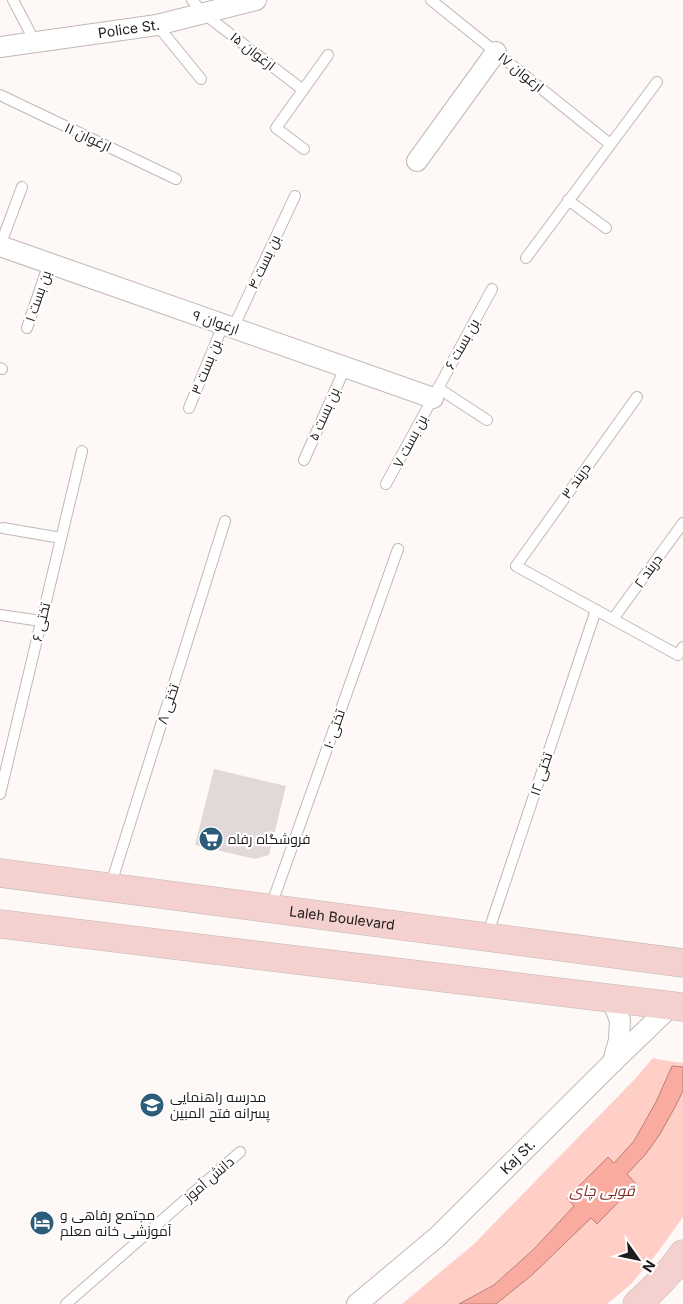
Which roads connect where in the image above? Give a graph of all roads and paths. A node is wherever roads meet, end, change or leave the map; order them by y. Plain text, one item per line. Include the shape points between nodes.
1 (13, 0) edge
2 (256, 0) edge
3 (431, 0) edge
4 (197, 6) edge
5 (157, 25) junction
6 (35, 42) junction
7 (0, 47) edge
8 (496, 52) junction
9 (328, 55) dead end
10 (201, 79) dead end
11 (657, 82) dead end
12 (303, 90) junction
13 (0, 95) edge
14 (610, 144) junction
15 (304, 149) dead end
16 (417, 161) dead end
17 (176, 178) dead end
18 (22, 187) dead end
19 (295, 196) dead end
20 (568, 200) junction
21 (606, 228) dead end
22 (0, 246) edge
23 (526, 258) dead end
24 (50, 263) junction
25 (492, 289) dead end
26 (228, 326) junction
27 (27, 328) dead end
28 (345, 368) junction
29 (435, 393) junction
30 (637, 397) dead end
31 (188, 408) dead end
32 (487, 420) dead end
33 (82, 450) dead end
34 (304, 460) dead end
35 (386, 484) dead end
36 (226, 521) dead end
37 (683, 523) edge
38 (3, 528) dead end
39 (61, 538) junction
40 (398, 549) dead end
41 (596, 610) junction
42 (0, 615) edge
43 (613, 619) junction
44 (41, 621) junction
45 (680, 651) edge
46 (0, 794) edge
47 (0, 873) edge
48 (110, 888) junction
49 (270, 909) junction
50 (0, 924) edge
51 (486, 937) junction
52 (683, 963) edge
53 (612, 998) junction
54 (678, 1006) edge
55 (613, 1062) junction
56 (240, 1152) dead end
57 (683, 1254) edge
58 (66, 1304) edge
59 (357, 1304) edge
60 (637, 1304) edge

1 - 6 lane
2 - 4 street, Police St.
3 - 8 lane, ارغوان ۱۷
4 - 5 street, Police St.
4 - 12 lane, ارغوان ۱۵
5 - 6 street, Police St.
5 - 10 lane
6 - 7 street, Police St.
8 - 14 lane, ارغوان ۱۷
8 - 16 street
9 - 12 lane
11 - 14 lane
12 - 15 lane via 276,128
13 - 17 lane, ارغوان ۱۱
14 - 20 lane
18 - 22 lane
19 - 26 lane, بن بست ۴
20 - 21 lane
20 - 23 lane
22 - 24 street, ارغوان ۹
24 - 26 street, ارغوان ۹
24 - 27 lane, بن بست ۱
25 - 29 lane, بن بست ۶
26 - 28 street, ارغوان ۹
26 - 31 lane, بن بست ۳
28 - 29 street, ارغوان ۹
28 - 34 lane, بن بست ۵
29 - 32 lane
29 - 35 lane, بن بست ۷
30 - 41 lane, دربند ۳ via 516,566
33 - 39 lane, تختی ۶
36 - 48 lane, تختی ۸
37 - 43 lane, دربند ۲
38 - 39 lane
39 - 44 lane, تختی ۶
40 - 49 lane, تختی ۱۰
41 - 43 lane
41 - 51 lane, تختی ۱۲
42 - 44 lane
43 - 45 lane
44 - 46 lane, تختی ۶
47 - 48 street, Laleh Boulevard
48 - 49 street, Laleh Boulevard
49 - 51 street, Laleh Boulevard
50 - 53 street
51 - 52 street, Laleh Boulevard
53 - 54 street
53 - 55 street via 620,1020
54 - 55 street, Kaj St.
55 - 59 street, Kaj St. via 437,1237
56 - 58 lane, دانش آموز
57 - 60 street

